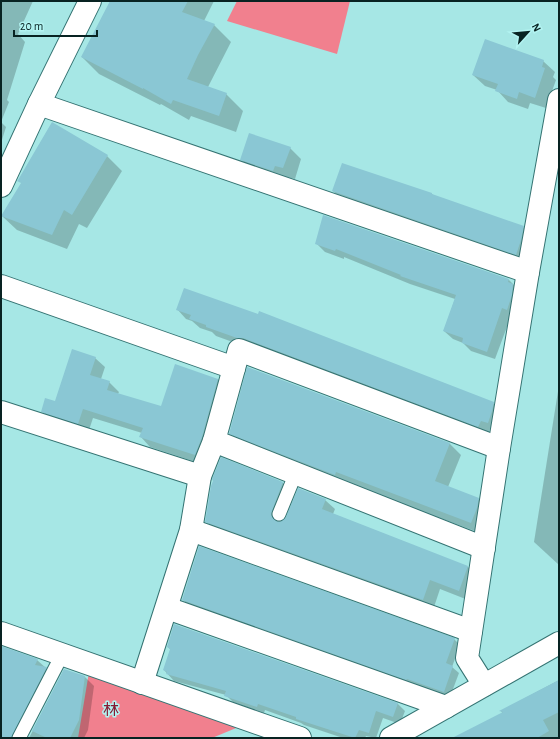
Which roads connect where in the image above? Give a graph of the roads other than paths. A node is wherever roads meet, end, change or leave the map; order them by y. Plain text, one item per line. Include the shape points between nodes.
1 (90, 1) edge
2 (559, 100) edge
3 (39, 104) junction
4 (1, 186) edge
5 (528, 272) junction
6 (1, 286) edge
7 (234, 368) junction
8 (1, 412) edge
9 (214, 441) junction
10 (499, 448) junction
11 (295, 474) junction
12 (200, 476) junction
13 (279, 514) dead end
14 (190, 530) junction
15 (484, 548) junction
16 (166, 608) junction
17 (471, 631) junction
18 (1, 633) edge
19 (559, 643) edge
20 (62, 655) junction
21 (142, 683) junction
22 (484, 685) junction
23 (446, 707) junction
24 (19, 738) edge
25 (300, 738) edge
26 (391, 738) edge

1 - 3 street
2 - 5 street
3 - 4 street
3 - 5 street
5 - 10 street
6 - 7 street
7 - 9 street
7 - 10 street via 240,350
8 - 12 street
9 - 11 street
9 - 12 street
10 - 15 street
11 - 13 lane
11 - 15 street
12 - 14 street
14 - 16 street
14 - 17 street
15 - 17 street
16 - 21 street
16 - 23 street
17 - 22 street via 467,658
18 - 20 street
19 - 22 street
20 - 21 street
20 - 24 lane
21 - 25 street
22 - 23 street
23 - 26 street

